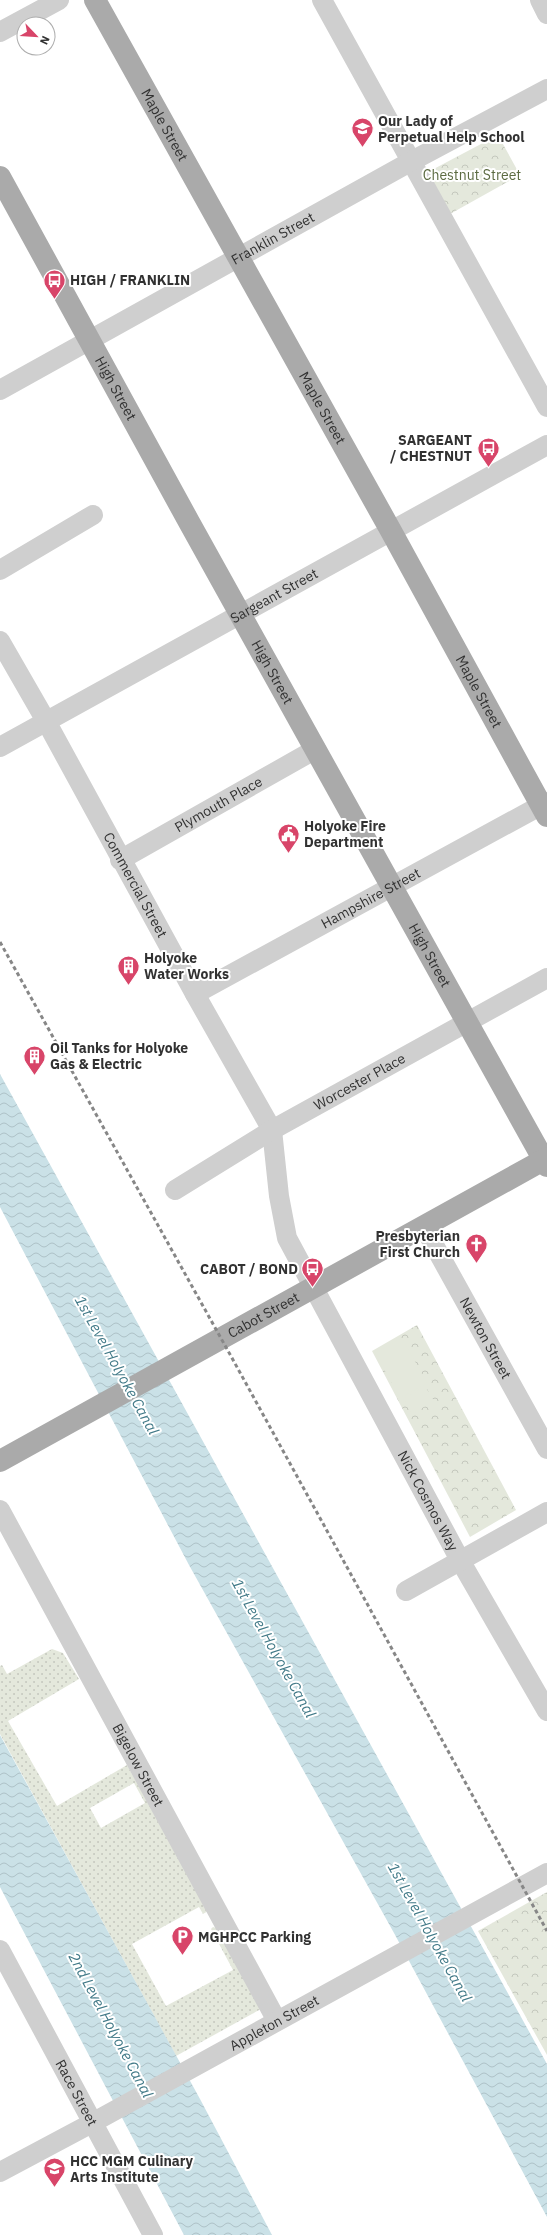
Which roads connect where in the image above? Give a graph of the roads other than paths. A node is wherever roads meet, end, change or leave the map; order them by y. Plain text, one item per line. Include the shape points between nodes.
1 (59, 0) edge
2 (95, 0) edge
3 (322, 0) edge
4 (540, 0) edge
5 (547, 14) edge
6 (0, 32) edge
7 (547, 89) edge
8 (410, 162) junction
9 (0, 177) edge
10 (239, 258) junction
11 (89, 340) junction
12 (0, 390) edge
13 (547, 407) edge
14 (547, 445) edge
15 (93, 515) dead end
16 (391, 531) junction
17 (0, 570) edge
18 (240, 614) junction
19 (0, 641) edge
20 (46, 721) junction
21 (0, 747) edge
22 (316, 749) junction
23 (545, 808) edge
24 (120, 860) junction
25 (393, 887) junction
26 (547, 978) edge
27 (194, 994) junction
28 (466, 1022) junction
29 (272, 1130) junction
30 (546, 1161) edge
31 (175, 1190) dead end
32 (424, 1227) junction
33 (313, 1289) junction
34 (547, 1449) edge
35 (0, 1461) edge
36 (0, 1510) edge
37 (547, 1512) edge
38 (460, 1560) junction
39 (406, 1591) dead end
40 (547, 1711) edge
41 (547, 1873) edge
42 (0, 1950) edge
43 (277, 2021) junction
44 (92, 2123) junction
45 (0, 2172) edge
46 (153, 2235) edge

1 - 6 street
2 - 10 main road, Maple Street
3 - 8 street
4 - 5 street
7 - 8 street, Franklin Street
8 - 10 street, Franklin Street
8 - 13 street
9 - 11 main road, High Street
10 - 11 street, Franklin Street
10 - 16 main road, Maple Street
11 - 12 street, Franklin Street
11 - 18 main road, High Street
14 - 16 street, Sargeant Street
15 - 17 street
16 - 18 street, Sargeant Street
16 - 23 main road, Maple Street
18 - 20 street, Sargeant Street
18 - 22 main road, High Street
19 - 20 street, Commercial Street
20 - 21 street, Sargeant Street
20 - 24 street, Commercial Street
22 - 24 street, Plymouth Place
22 - 25 main road, High Street
23 - 25 street, Hampshire Street
24 - 27 street, Commercial Street
25 - 27 street, Hampshire Street
25 - 28 main road, High Street
26 - 28 street, Worcester Place
27 - 29 street, Commercial Street
28 - 29 street, Worcester Place
28 - 30 main road, High Street
29 - 31 street, Worcester Place
29 - 33 street, Commercial Street via 286,1238
30 - 32 main road, Cabot Street
32 - 33 main road, Cabot Street
32 - 34 street, Newton Street
33 - 35 main road, Cabot Street
33 - 38 street, Nick Cosmos Way
36 - 43 street, Bigelow Street
37 - 38 street
38 - 39 street
38 - 40 street, Nick Cosmos Way
41 - 43 street, Appleton Street
42 - 44 street, Race Street
43 - 44 street, Appleton Street
44 - 45 street, Appleton Street
44 - 46 street, Race Street

